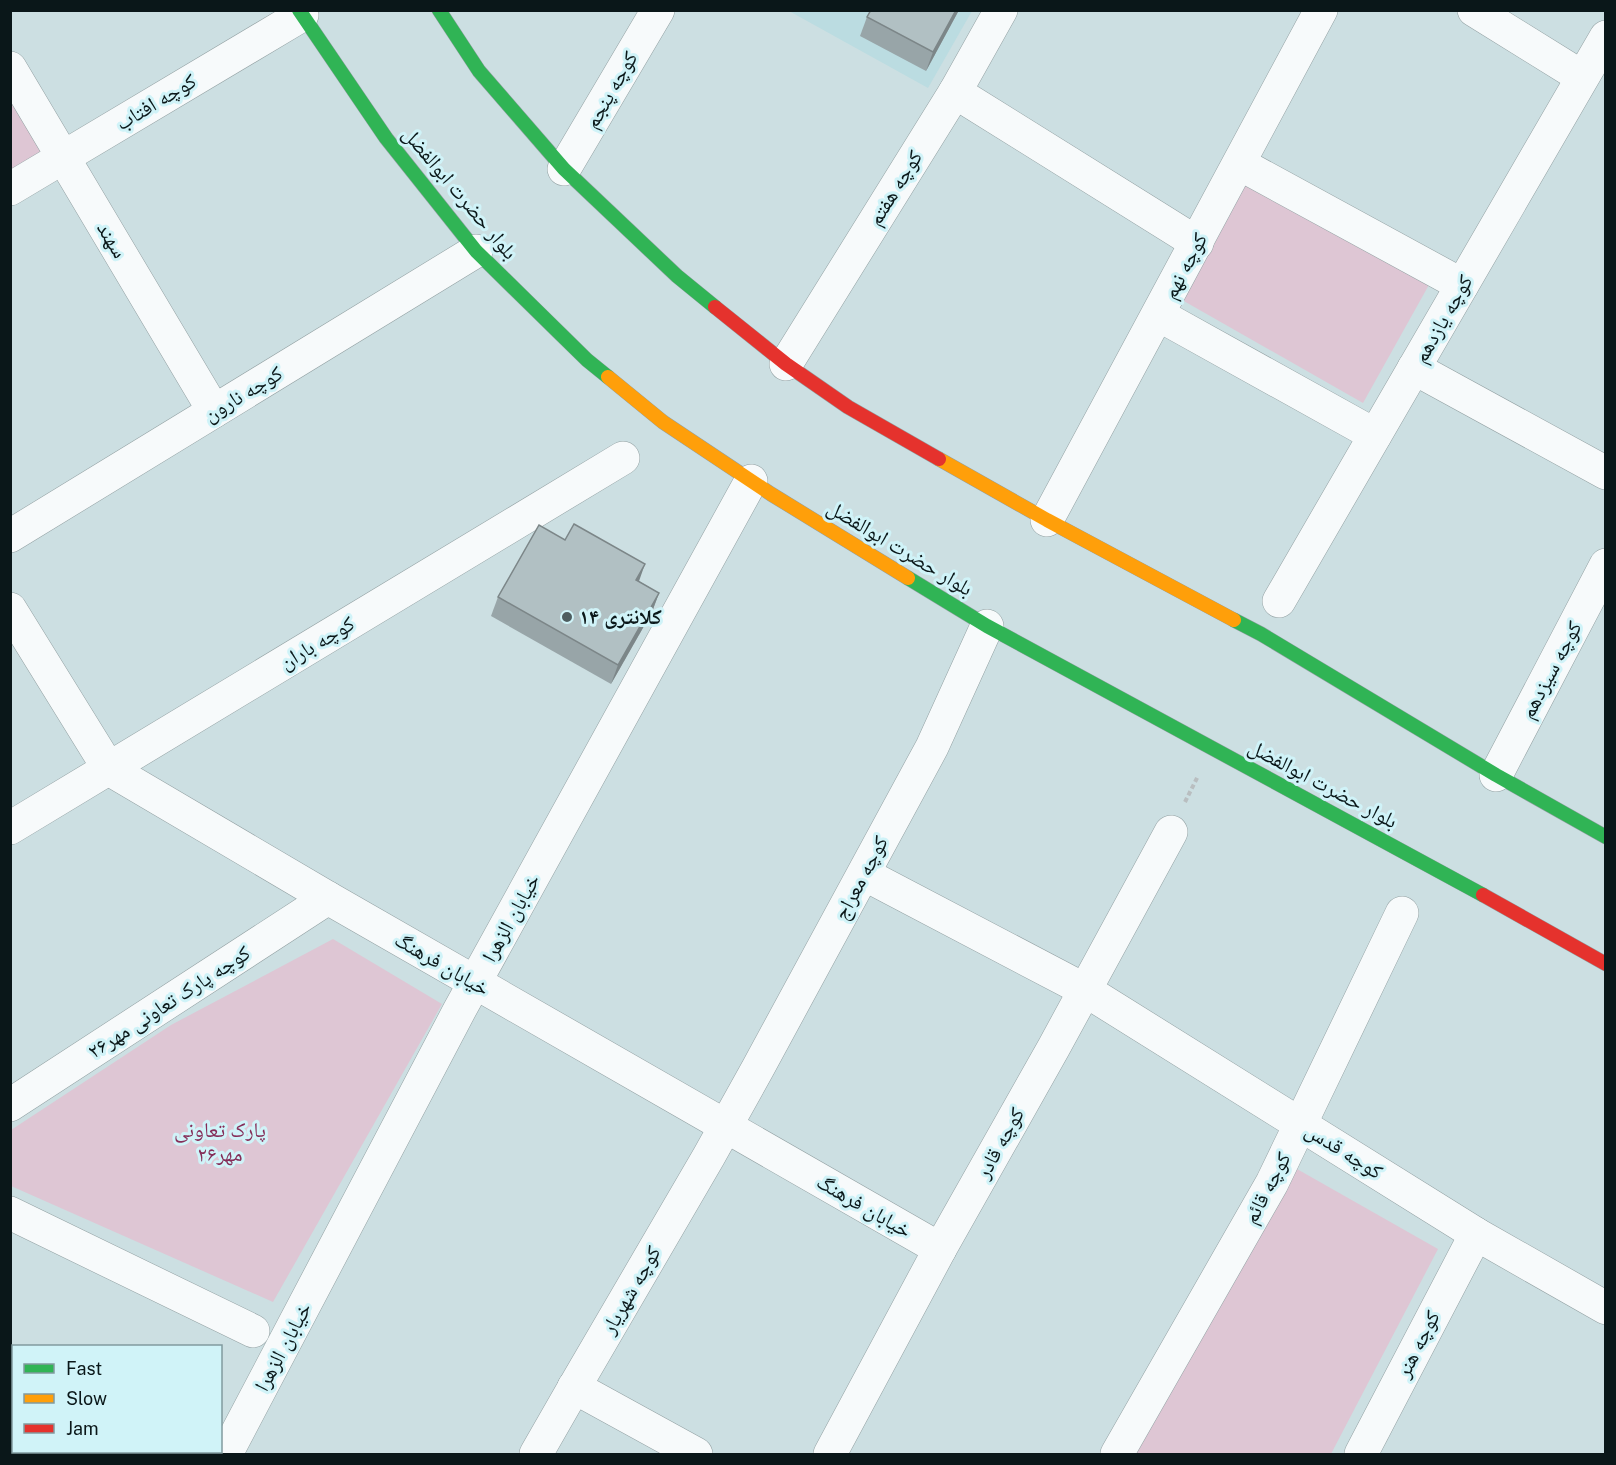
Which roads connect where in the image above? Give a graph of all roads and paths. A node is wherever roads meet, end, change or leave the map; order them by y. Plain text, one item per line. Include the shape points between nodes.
1 (439, 10) edge
2 (658, 10) edge
3 (1001, 10) edge
4 (1322, 10) edge
5 (1474, 10) edge
6 (301, 13) edge
7 (1605, 37) edge
8 (10, 68) edge
9 (1582, 77) junction
10 (955, 92) junction
11 (63, 157) junction
12 (1240, 164) junction
13 (564, 169) junction
14 (10, 189) edge
15 (1197, 243) junction
16 (476, 251) junction
17 (1462, 285) junction
18 (1159, 315) junction
19 (786, 364) junction
20 (1414, 368) junction
21 (214, 411) junction
22 (1375, 435) junction
23 (623, 458) dead end
24 (1605, 473) edge
25 (751, 481) junction
26 (1047, 520) junction
27 (10, 536) edge
28 (1605, 566) edge
29 (1279, 601) dead end
30 (10, 609) edge
31 (987, 626) junction
32 (1212, 747) junction
33 (109, 769) junction
34 (1496, 775) junction
35 (10, 828) edge
36 (1171, 832) joint
37 (1605, 837) edge
38 (864, 874) junction
39 (328, 898) junction
40 (1402, 914) dead end
41 (1605, 964) edge
42 (475, 982) junction
43 (1085, 990) junction
44 (10, 1105) edge
45 (1300, 1124) junction
46 (726, 1126) junction
47 (10, 1213) edge
48 (1476, 1234) junction
49 (940, 1249) junction
50 (1605, 1308) edge
51 (253, 1330) dead end
52 (574, 1387) junction
53 (226, 1455) edge
54 (536, 1455) edge
55 (696, 1455) edge
56 (830, 1455) edge
57 (1116, 1455) edge
58 (1361, 1455) edge

1 - 13 main road via 479,71
2 - 13 street, کوچه پنجم
3 - 10 street, کوچه هفتم
4 - 12 street, کوچه نهم
5 - 9 street
6 - 11 street, کوچه افتاب
6 - 16 main road, بلوار حضرت ابوالفضل via 386,138
7 - 9 street, کوچه یازدهم
8 - 11 street, سهند
9 - 17 street, کوچه یازدهم
10 - 15 street
10 - 19 street, کوچه هفتم
11 - 14 street, کوچه افتاب
11 - 21 street, سهند
12 - 15 street, کوچه نهم
12 - 17 street
13 - 19 main road via 677,276
15 - 18 street, کوچه نهم
16 - 21 street, کوچه نارون
16 - 25 main road, بلوار حضرت ابوالفضل via 586,360 663,422
17 - 20 street, کوچه یازدهم
18 - 22 street
18 - 26 street, کوچه نهم
19 - 26 main road via 848,407
20 - 22 street, کوچه یازدهم
20 - 24 street
21 - 27 street, کوچه نارون
22 - 29 street, کوچه یازدهم
23 - 33 street, کوچه باران
25 - 31 main road, بلوار حضرت ابوالفضل
25 - 42 street, خیابان الزهرا
26 - 34 main road via 1261,634
28 - 34 street, کوچه سیزدهم
30 - 33 street, خیابان فرهنگ
31 - 32 main road, بلوار حضرت ابوالفضل
31 - 38 street, کوچه معراج via 932,747
32 - 36 path
32 - 41 main road, بلوار حضرت ابوالفضل
33 - 35 street, کوچه باران
33 - 39 street, خیابان فرهنگ
34 - 37 main road
36 - 43 street, کوچه قادر
38 - 43 street, کوچه قدس
38 - 46 street, کوچه معراج
39 - 42 street, خیابان فرهنگ
39 - 44 street, کوچه پارک تعاونی مهر۲۶
40 - 45 street, کوچه قائم
42 - 46 street, خیابان فرهنگ
42 - 53 street, خیابان الزهرا
43 - 45 street, کوچه قدس
43 - 49 street, کوچه قادر
45 - 48 street, کوچه قدس
45 - 57 street, کوچه قائم via 1272,1183
46 - 49 street, خیابان فرهنگ
46 - 52 street, کوچه شهریار
47 - 51 street
48 - 50 street, کوچه قدس
48 - 58 street, کوچه هنر
49 - 56 street, کوچه قادر
52 - 54 street, کوچه شهریار
52 - 55 street

